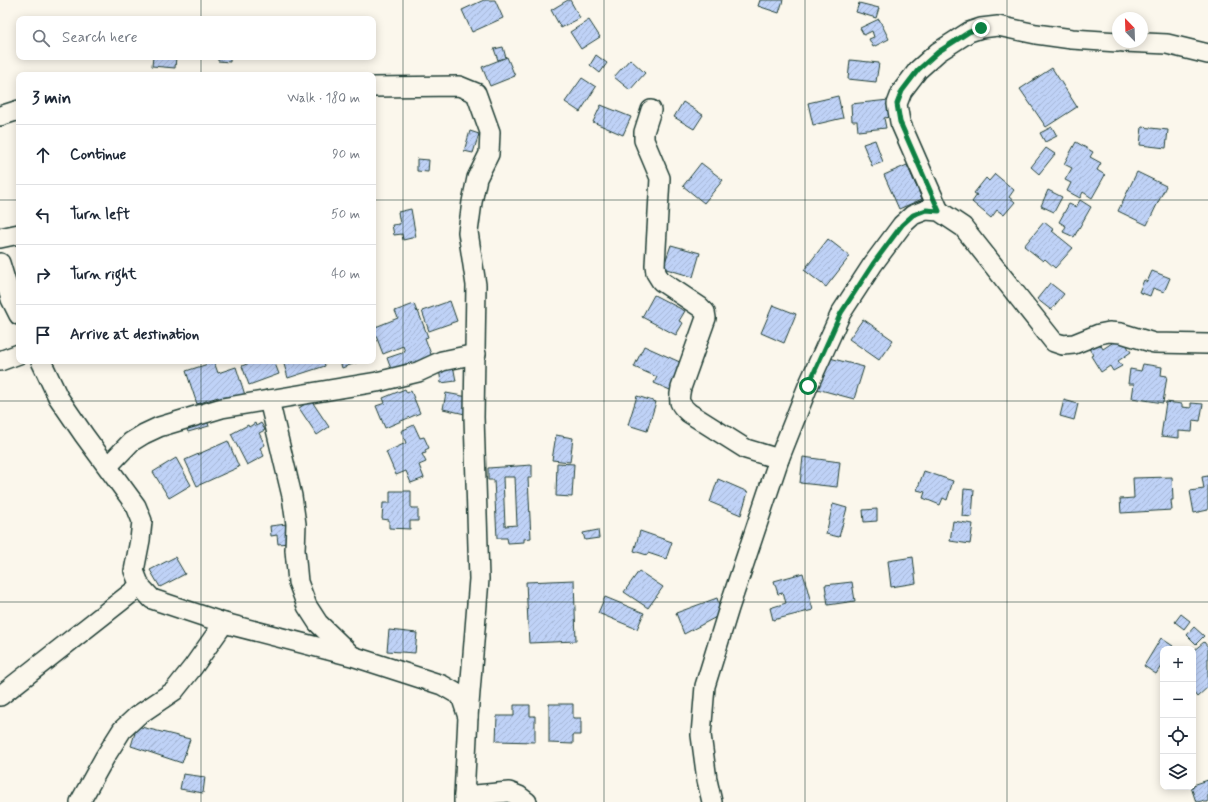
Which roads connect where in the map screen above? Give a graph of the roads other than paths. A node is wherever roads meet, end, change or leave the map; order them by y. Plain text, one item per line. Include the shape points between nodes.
1 (1112, 42) edge
2 (1148, 43) edge
3 (1208, 54) edge
4 (376, 87) edge
5 (651, 110) dead end
6 (16, 111) edge
7 (0, 116) edge
8 (939, 211) junction
9 (16, 235) edge
10 (0, 238) edge
11 (0, 263) edge
12 (16, 308) edge
13 (1208, 344) edge
14 (476, 354) junction
15 (16, 355) edge
16 (0, 361) edge
17 (42, 364) edge
18 (268, 400) junction
19 (779, 459) junction
20 (108, 466) junction
21 (140, 586) junction
22 (224, 623) junction
23 (352, 656) junction
24 (0, 696) edge
25 (468, 717) junction
26 (464, 799) edge
27 (80, 802) edge
28 (527, 802) edge
29 (712, 802) edge

1 - 8 street via 1072,39 998,26 981,28 969,32 938,52 918,70 902,91 897,104 900,122
2 - 3 street via 1167,44
4 - 14 street via 459,86 476,93 484,113 490,132 489,154 477,178 468,232 476,285
5 - 19 street via 644,140 660,178 656,273 661,281 700,307 706,318 679,399 689,413 746,450
6 - 7 street
8 - 13 street via 963,226 1054,342 1063,345 1074,344 1109,332 1154,343
8 - 19 street via 926,210 913,215 902,225 841,313
9 - 10 street
11 - 12 street
14 - 18 street via 442,361 418,372 377,382
14 - 25 street via 474,417 479,579
15 - 16 street
17 - 20 street via 58,397
18 - 20 street via 222,408 159,427 131,442
18 - 23 street via 292,496 296,524 298,582 307,606 318,623
19 - 29 street via 705,686 701,735
20 - 21 street via 136,506 142,521 134,571
21 - 22 street via 152,599
21 - 24 street
22 - 23 street
22 - 27 street via 174,691 137,716 122,730
23 - 25 street via 442,685 461,696
25 - 26 street
26 - 28 street via 509,792

